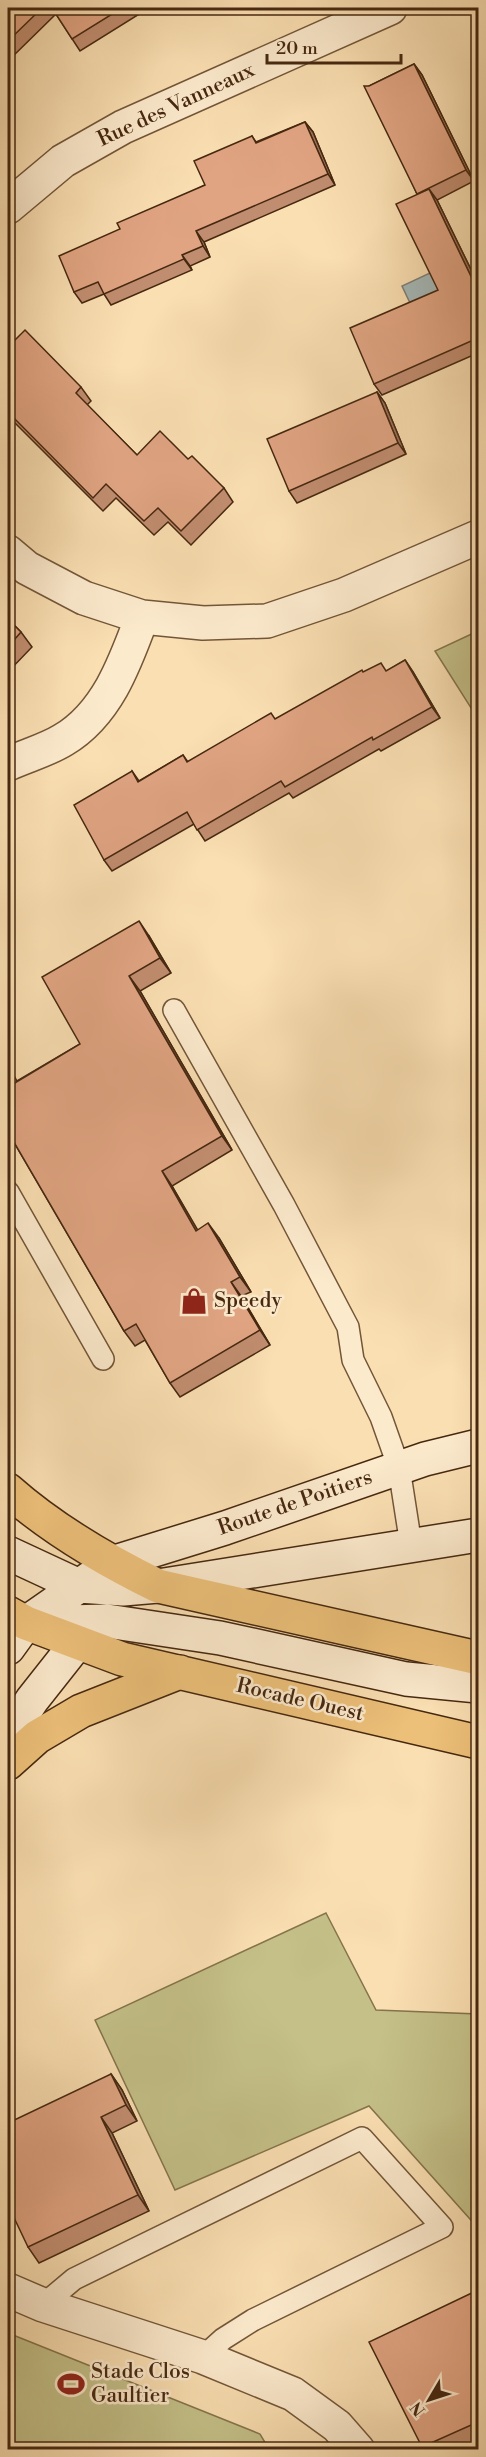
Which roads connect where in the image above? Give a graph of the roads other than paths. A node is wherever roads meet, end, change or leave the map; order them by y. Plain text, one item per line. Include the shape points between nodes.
1 (390, 8) edge
2 (8, 207) edge
3 (478, 537) edge
4 (8, 552) edge
5 (142, 617) junction
6 (8, 764) edge
7 (174, 1010) dead end
8 (8, 1192) edge
9 (103, 1359) dead end
10 (478, 1446) edge
11 (399, 1468) junction
12 (8, 1490) edge
13 (478, 1535) edge
14 (411, 1545) junction
15 (8, 1553) edge
16 (112, 1563) junction
17 (79, 1586) junction
18 (158, 1586) junction
19 (107, 1621) junction
20 (14, 1628) edge
21 (77, 1643) junction
22 (478, 1658) edge
23 (180, 1672) junction
24 (478, 1686) edge
25 (8, 1736) edge
26 (478, 1742) edge
27 (8, 1763) edge
28 (8, 2290) edge
29 (42, 2305) junction
30 (203, 2357) junction
31 (358, 2450) edge

1 - 2 street, Rue des Vanneaux via 123,127 63,160
3 - 5 street via 344,596 267,621 203,623
4 - 5 street via 27,568 84,598
5 - 6 street via 122,670 95,714 63,740
7 - 11 lane via 348,1327 353,1360 381,1417
8 - 9 lane
10 - 11 street, Route de Poitiers
11 - 14 lane
11 - 16 street, Route de Poitiers
12 - 16 main road
13 - 14 street
14 - 18 street
15 - 17 street
16 - 17 street, Route de Poitiers
16 - 18 main road
17 - 18 street
17 - 20 street, Route de Poitiers
18 - 19 street
18 - 22 main road
19 - 20 street
19 - 21 street
19 - 24 street via 220,1638 406,1679
20 - 21 main road, Rocade Ouest
21 - 23 main road, Rocade Ouest via 122,1659
21 - 25 street
23 - 26 main road, Rocade Ouest
23 - 27 main road via 81,1711 37,1737
28 - 29 street
29 - 30 street
29 - 30 lane via 74,2279 362,2138 442,2227 253,2320
30 - 31 street via 293,2394 337,2426

